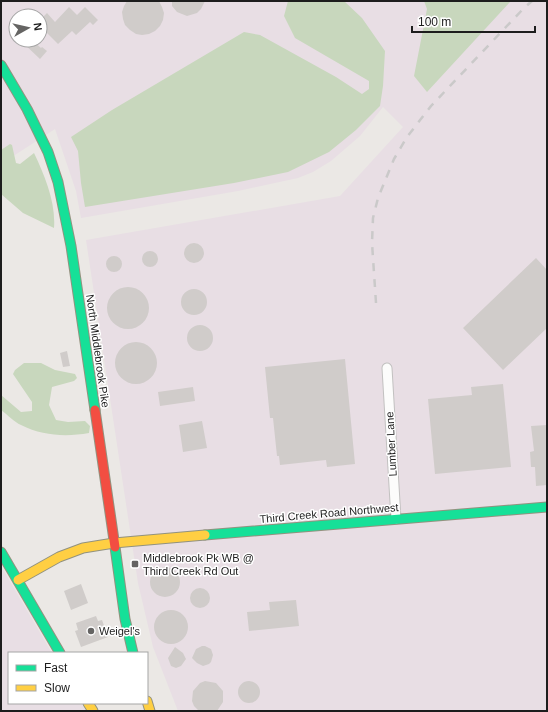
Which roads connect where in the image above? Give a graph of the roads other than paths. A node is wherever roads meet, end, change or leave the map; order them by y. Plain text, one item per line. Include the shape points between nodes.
1 (1, 65) edge
2 (387, 368) dead end
3 (547, 507) edge
4 (396, 519) junction
5 (114, 543) junction
6 (1, 552) edge
7 (18, 580) junction
8 (59, 652) edge
9 (133, 652) edge

1 - 5 main road, North Middlebrook Pike via 48,152 58,182 71,246
2 - 4 street, Lumber Lane
3 - 4 main road, Third Creek Road Northwest
4 - 5 main road, Third Creek Road Northwest
5 - 7 main road, Third Creek Road Northwest via 73,551 42,565
5 - 9 main road, North Middlebrook Pike via 125,619
6 - 7 main road
7 - 8 main road

